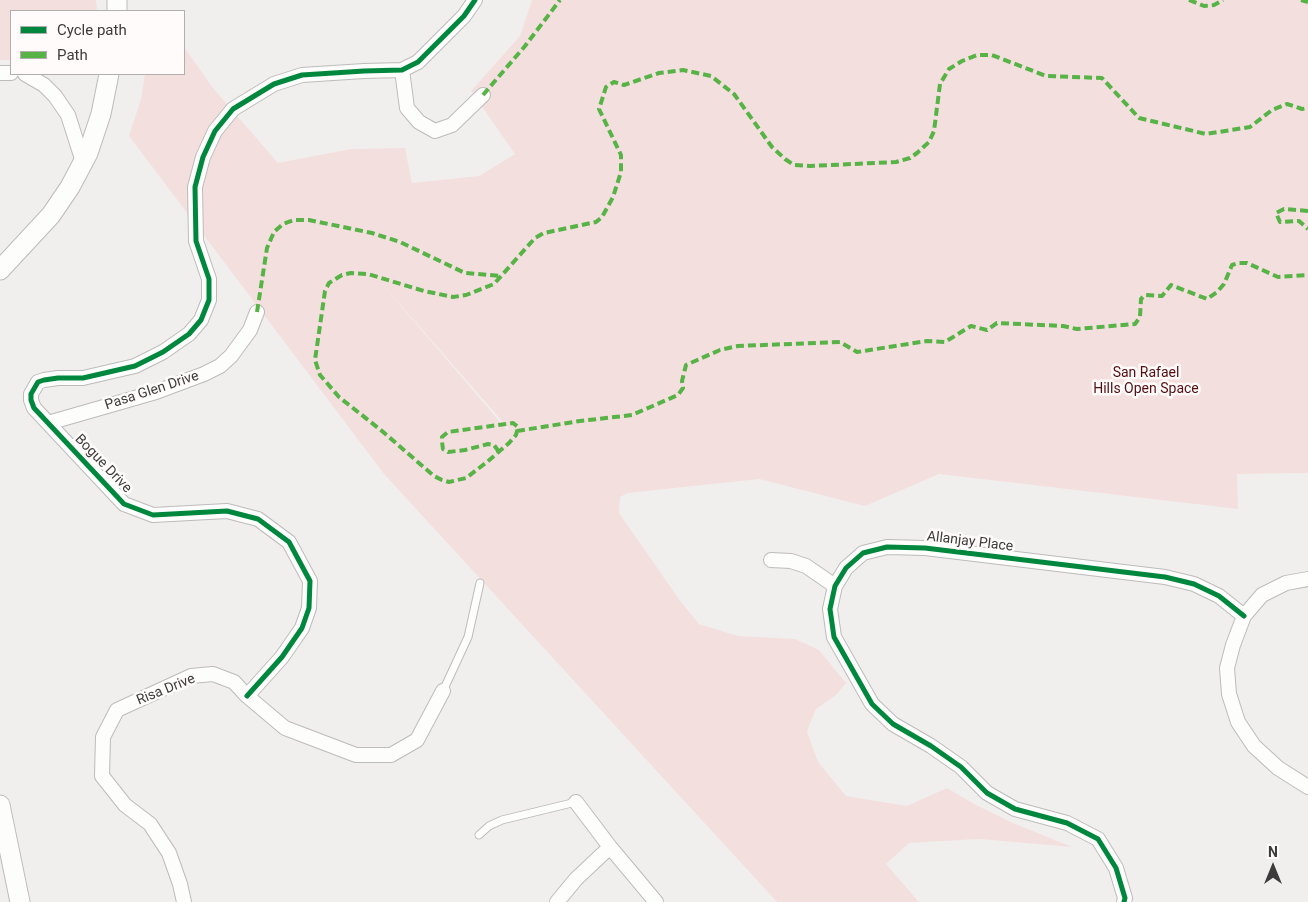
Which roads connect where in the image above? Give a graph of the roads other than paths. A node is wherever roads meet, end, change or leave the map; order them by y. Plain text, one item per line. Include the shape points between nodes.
1 (474, 0) edge
2 (402, 70) junction
3 (27, 75) edge
4 (109, 75) edge
5 (483, 95) dead end
6 (83, 162) junction
7 (0, 270) edge
8 (257, 312) dead end
9 (48, 423) junction
10 (771, 560) dead end
11 (1308, 579) edge
12 (480, 582) dead end
13 (835, 586) junction
14 (1244, 616) junction
15 (443, 691) joint
16 (247, 696) junction
17 (1308, 787) edge
18 (576, 802) joint
19 (0, 805) edge
20 (479, 835) dead end
21 (610, 847) junction
22 (20, 902) edge
23 (184, 902) edge
24 (557, 902) edge
25 (656, 902) edge
26 (1124, 902) edge

1 - 2 street via 464,16 418,62
2 - 5 street via 407,108 419,122 435,132 452,125
2 - 9 street, Bogue Drive via 302,75 274,84 233,109 216,130 203,157 195,187 196,241 209,279 209,300 201,320 163,352 135,366 82,378 38,382 31,400
3 - 6 street via 44,85 68,115
4 - 6 main road via 101,114
6 - 7 main road via 52,216
8 - 9 street, Pasa Glen Drive via 246,336 220,366 156,392
9 - 16 street, Bogue Drive via 124,504 153,515 226,511 258,519 289,542 310,581 309,608 302,628 282,657
10 - 13 street via 792,561 806,566
11 - 14 street via 1286,583 1262,595
12 - 15 lane via 468,637
13 - 14 street, Allanjay Place via 846,568 863,553 888,547 925,548 1165,577 1194,584 1219,596
13 - 26 street, Allanjay Place via 830,610 834,637 872,704 893,724 961,767 987,793 1014,810 1067,823 1098,838 1116,868
14 - 17 street via 1227,668 1229,694 1238,722 1254,746 1278,768
15 - 16 street, Risa Drive via 417,740 391,754 356,754 285,728
16 - 23 street, Risa Drive via 234,682 213,674 192,676 117,710 103,737 102,776 125,805 150,824 160,839 169,853
18 - 20 lane via 502,820
18 - 21 street
19 - 22 main road
21 - 24 street
21 - 25 street

